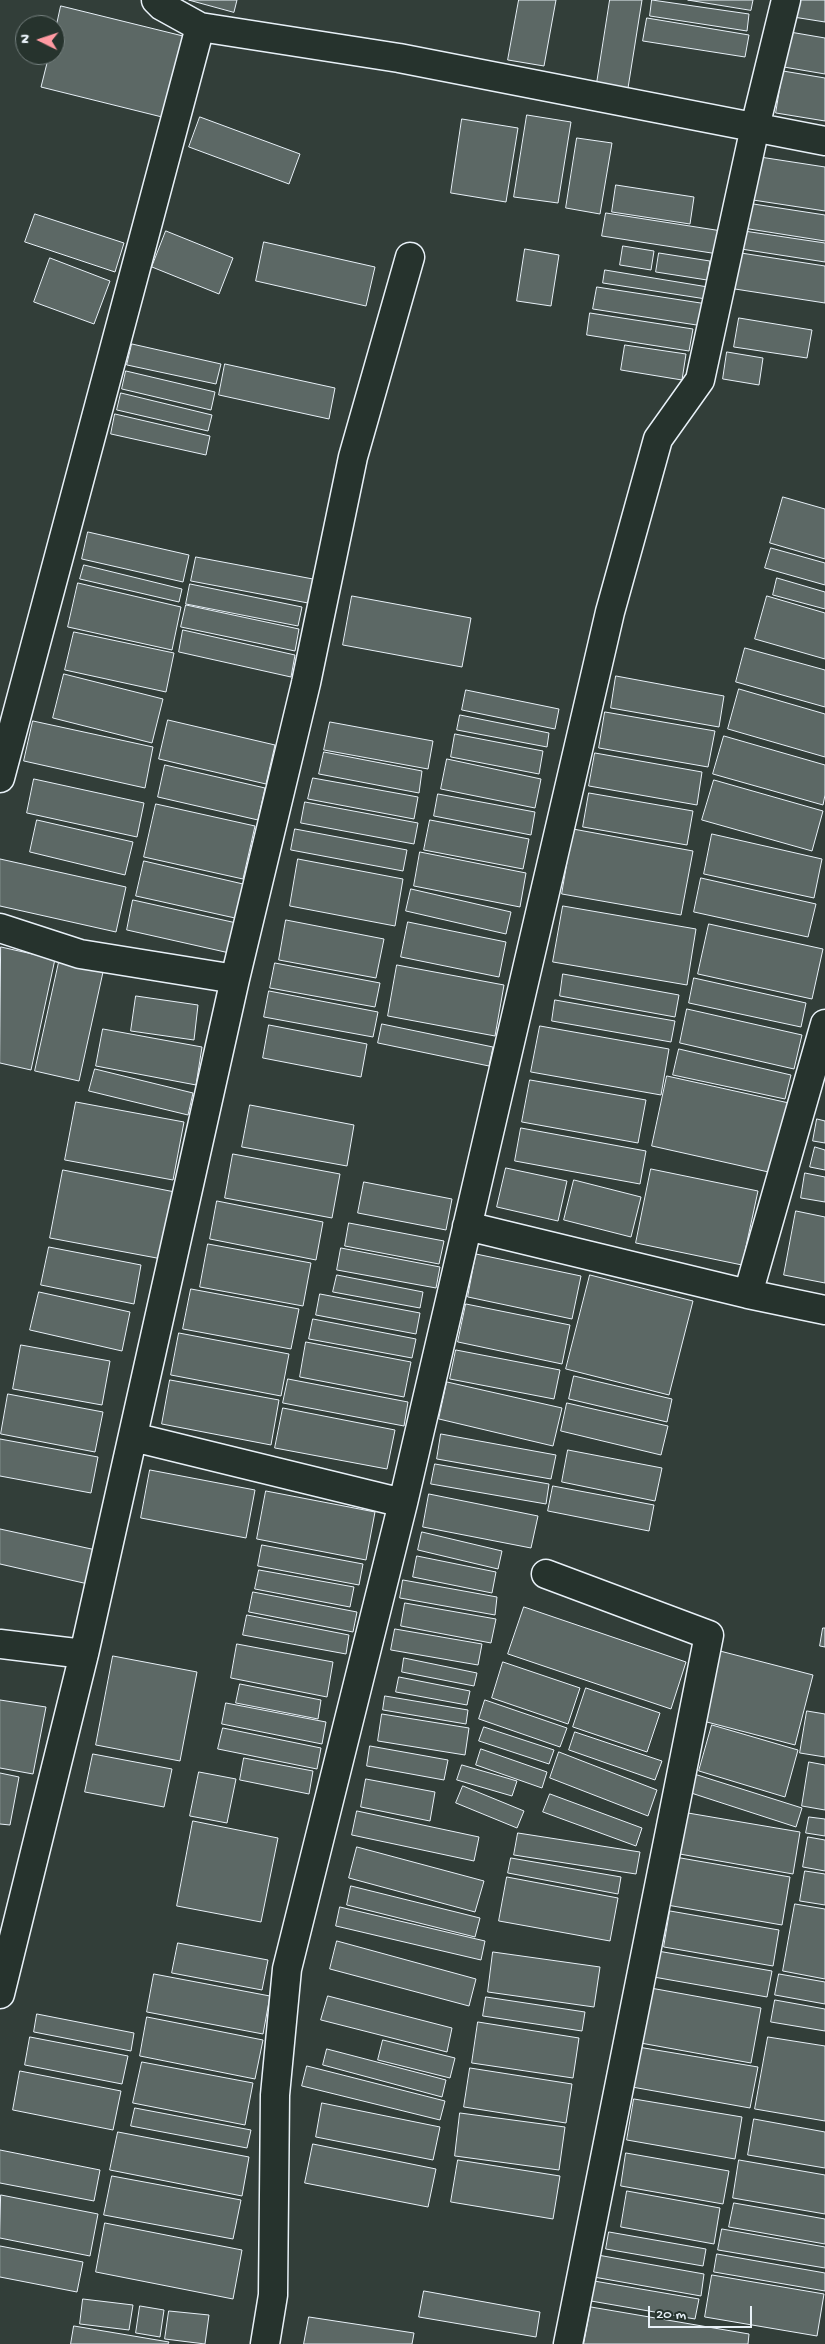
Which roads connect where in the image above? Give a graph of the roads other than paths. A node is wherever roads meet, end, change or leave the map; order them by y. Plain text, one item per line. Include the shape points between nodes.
1 (156, 0) edge
2 (786, 0) edge
3 (200, 27) junction
4 (755, 127) junction
5 (825, 141) edge
6 (410, 257) dead end
7 (0, 778) edge
8 (0, 928) edge
9 (235, 979) junction
10 (825, 1024) edge
11 (467, 1226) junction
12 (748, 1294) junction
13 (825, 1310) edge
14 (132, 1437) junction
15 (403, 1503) junction
16 (546, 1574) dead end
17 (0, 1644) edge
18 (84, 1654) junction
19 (0, 1994) edge
20 (265, 2344) edge
21 (568, 2344) edge

1 - 3 street
2 - 4 street
3 - 4 street via 399,58
3 - 7 street
4 - 5 street
4 - 11 street via 700,380 658,439 610,612
6 - 9 street via 353,457 306,683
8 - 9 street via 80,954
9 - 14 street
10 - 12 street
11 - 12 street
11 - 15 street
12 - 13 street
14 - 15 street
14 - 18 street
15 - 20 street via 287,1969 276,2095 273,2295
16 - 21 street via 709,1635
17 - 18 street
18 - 19 street

